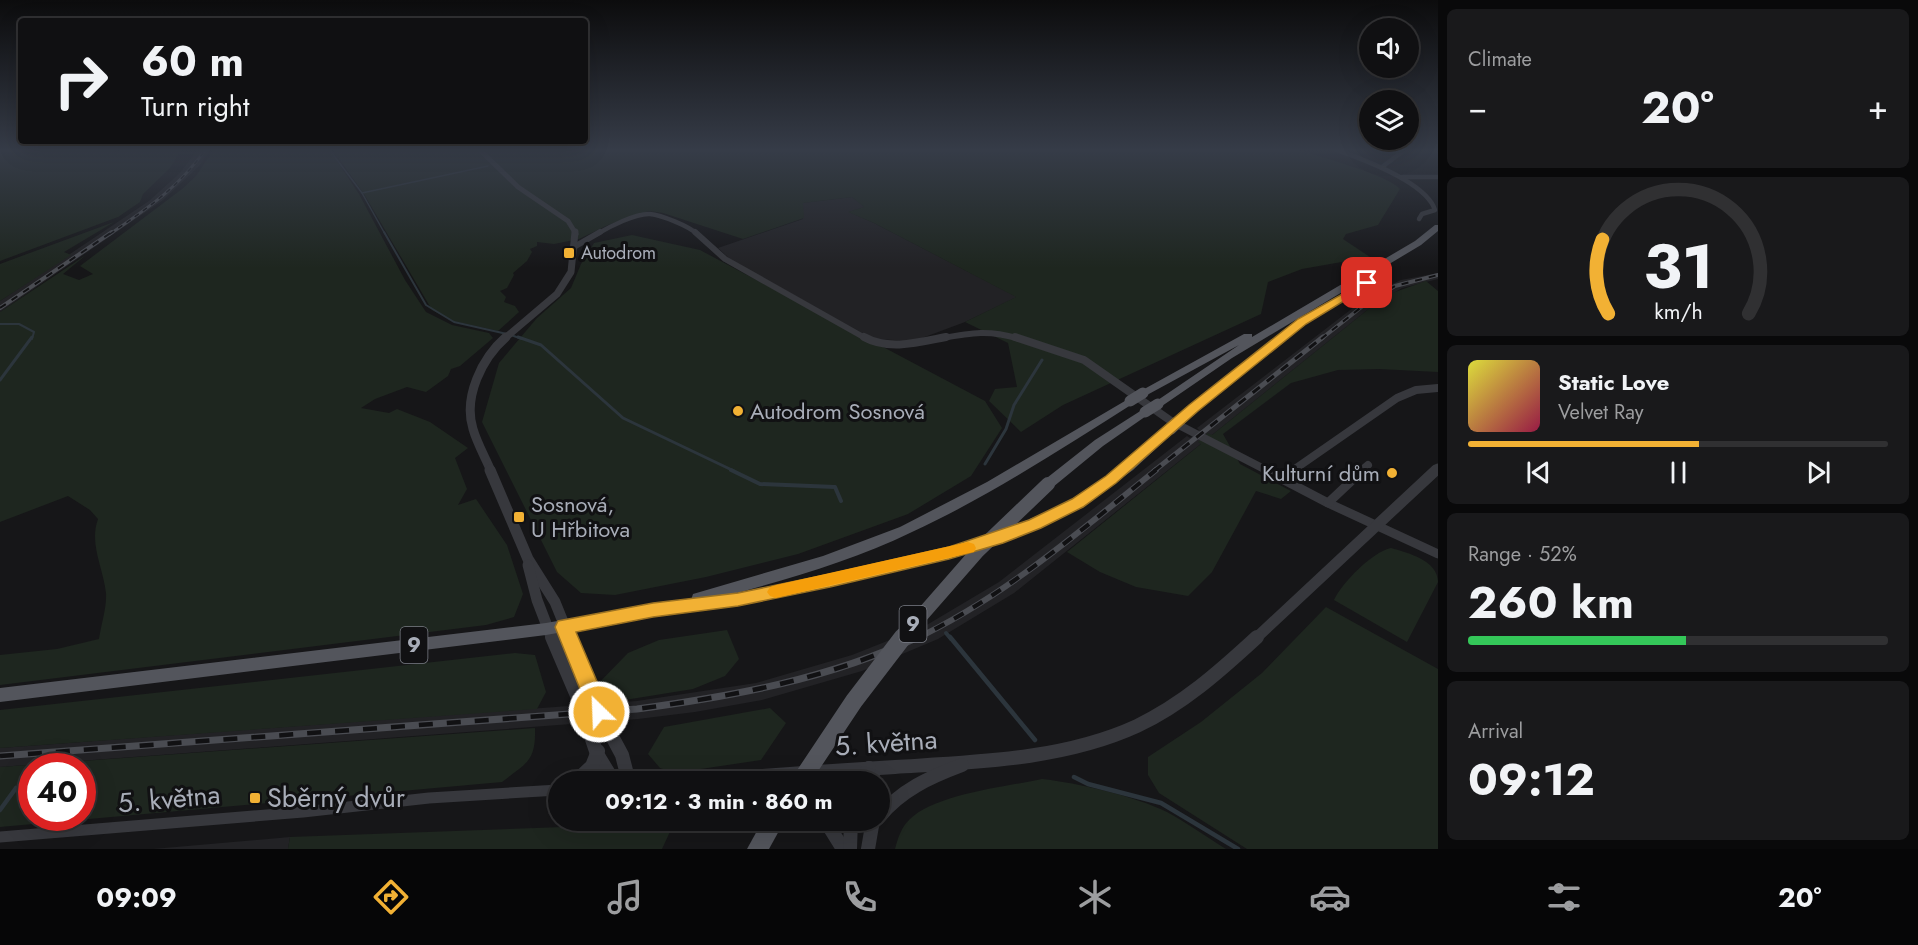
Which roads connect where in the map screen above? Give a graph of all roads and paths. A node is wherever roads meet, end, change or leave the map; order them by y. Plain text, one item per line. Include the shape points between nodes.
1 (522, 189) edge
2 (1415, 189) edge
3 (1419, 219) dead end
4 (1438, 226) edge
5 (1438, 234) edge
6 (574, 247) junction
7 (1319, 303) junction
8 (1302, 321) junction
9 (1438, 388) edge
10 (1158, 404) junction
11 (1368, 465) dead end
12 (1438, 468) edge
13 (1282, 479) junction
14 (1328, 502) junction
15 (1376, 525) junction
16 (1438, 554) edge
17 (528, 559) junction
18 (653, 610) junction
19 (565, 627) junction
20 (546, 629) junction
21 (0, 695) edge
22 (598, 751) junction
23 (973, 761) junction
24 (586, 771) edge
25 (606, 771) edge
26 (626, 771) edge
27 (808, 771) edge
28 (890, 773) edge
29 (548, 791) edge
30 (890, 803) edge
31 (768, 831) edge
32 (832, 831) edge
33 (851, 831) edge
34 (872, 831) edge
35 (0, 837) edge
36 (757, 849) edge
37 (843, 849) edge
38 (850, 849) edge
39 (868, 849) edge

1 - 6 street via 568,220 576,234
2 - 3 street via 1435,210
4 - 7 main road, 9 via 1418,243
5 - 8 main road, 9 via 1399,263
6 - 13 street via 612,225 649,214 680,223 725,259 871,340 901,345 997,332 1061,351 1084,360 1171,422
6 - 17 street via 571,272 557,294 497,345 478,375 470,402 472,427
7 - 10 main road, 9 via 1228,356
7 - 18 main road, 9, bridge via 1215,352 991,486 905,530 776,578
8 - 10 main road, 9
8 - 18 main road, 9, bridge via 1128,467 1078,503 997,539 949,553 738,600
9 - 13 street via 1407,393 1389,401
10 - 27 main road, 9, bridge via 1099,443 1005,523 889,653
11 - 14 street
12 - 15 street, 5. května
13 - 14 street
14 - 15 street
15 - 16 street
15 - 23 street, 5. května via 1195,693 1171,710 1135,729 1083,746
17 - 19 street via 555,602
17 - 20 street
18 - 19 main road, 9
19 - 20 main road, 9
19 - 26 street
20 - 21 main road, 9
20 - 22 street via 578,696
22 - 24 street
22 - 25 street
23 - 28 street, 5. května
23 - 30 street via 909,787
29 - 35 street, 5. května
31 - 36 main road
32 - 37 street
33 - 38 street
34 - 39 street

